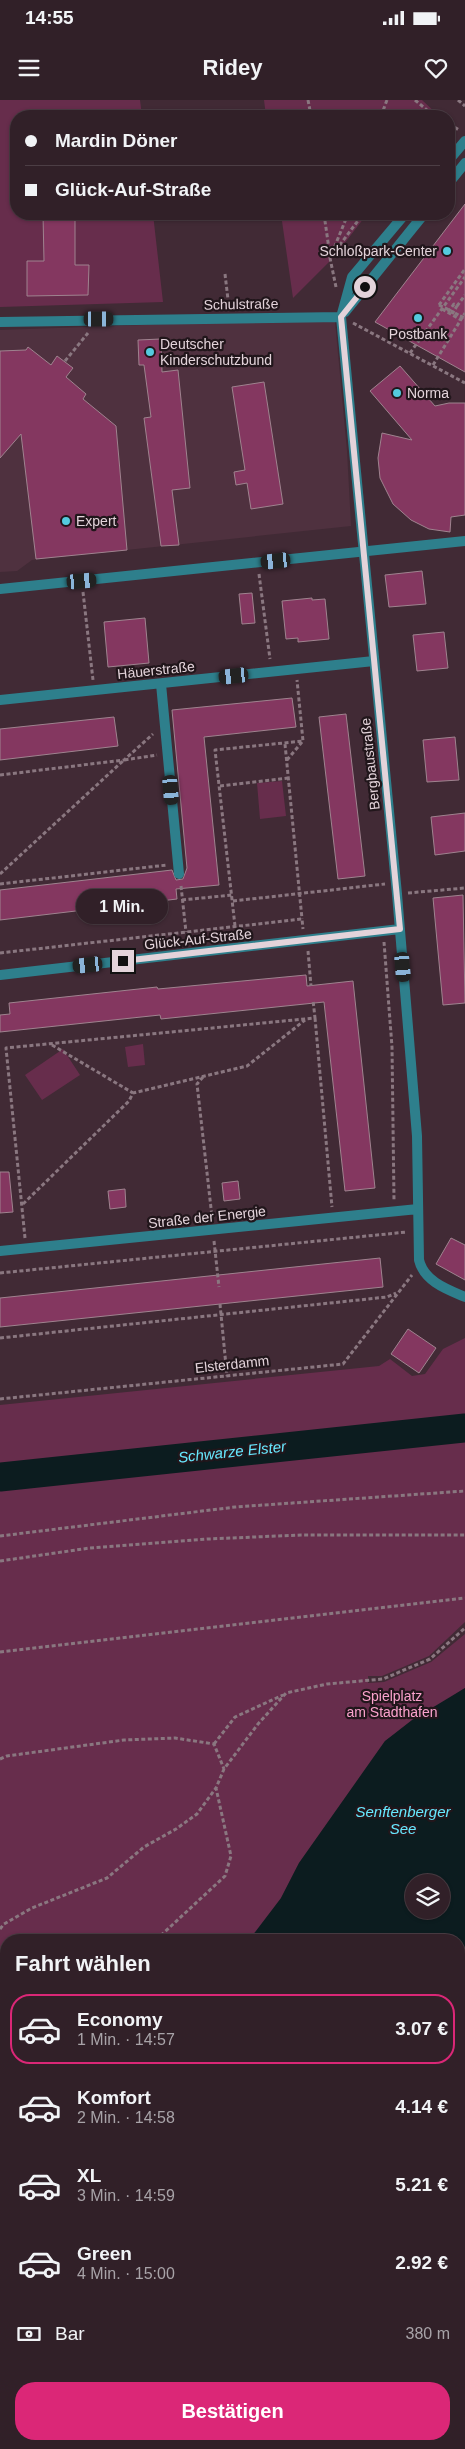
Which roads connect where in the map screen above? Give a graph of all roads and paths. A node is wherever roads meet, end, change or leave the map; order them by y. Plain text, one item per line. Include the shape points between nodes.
1 (415, 100) edge
2 (458, 100) edge
3 (465, 106) edge
4 (427, 110) edge
5 (465, 141) edge
6 (455, 153) edge
7 (465, 162) edge
8 (455, 175) edge
9 (325, 220) edge
10 (346, 220) edge
11 (358, 220) edge
12 (399, 220) edge
13 (419, 220) edge
14 (330, 258) junction
15 (465, 269) edge
16 (225, 274) dead end
17 (465, 276) edge
18 (336, 291) dead end
19 (465, 295) edge
20 (442, 309) junction
21 (451, 313) junction
22 (465, 313) edge
23 (341, 317) junction
24 (230, 318) junction
25 (99, 319) junction
26 (463, 319) edge
27 (0, 322) edge
28 (410, 353) junction
29 (65, 362) dead end
30 (433, 366) junction
31 (465, 383) edge
32 (465, 541) edge
33 (365, 551) junction
34 (258, 563) junction
35 (82, 581) junction
36 (0, 589) edge
37 (374, 661) junction
38 (296, 670) junction
39 (271, 672) junction
40 (161, 684) junction
41 (94, 690) junction
42 (0, 700) edge
43 (165, 723) junction
44 (303, 741) junction
45 (285, 744) junction
46 (168, 754) junction
47 (124, 760) junction
48 (287, 760) junction
49 (0, 775) edge
50 (288, 778) junction
51 (220, 786) junction
52 (178, 869) joint
53 (0, 874) edge
54 (395, 883) junction
55 (0, 884) edge
56 (180, 885) dead end
57 (465, 888) edge
58 (300, 893) junction
59 (397, 894) junction
60 (232, 895) junction
61 (182, 900) junction
62 (232, 901) junction
63 (302, 919) junction
64 (235, 926) junction
65 (400, 929) junction
66 (383, 931) junction
67 (186, 932) junction
68 (305, 940) junction
69 (0, 953) edge
70 (0, 974) edge
71 (312, 986) dead end
72 (313, 1000) dead end
73 (315, 1018) junction
74 (306, 1019) junction
75 (51, 1044) junction
76 (203, 1076) junction
77 (133, 1093) junction
78 (23, 1204) junction
79 (418, 1209) junction
80 (395, 1211) junction
81 (333, 1218) junction
82 (213, 1230) junction
83 (418, 1231) junction
84 (26, 1248) junction
85 (0, 1251) edge
86 (215, 1251) junction
87 (421, 1268) junction
88 (0, 1273) edge
89 (218, 1288) dead end
90 (398, 1293) junction
91 (465, 1297) edge
92 (220, 1304) dead end
93 (222, 1316) junction
94 (0, 1338) edge
95 (227, 1376) junction
96 (0, 1399) edge
97 (465, 1491) edge
98 (465, 1535) edge
99 (0, 1536) edge
100 (0, 1560) edge
101 (465, 1598) edge
102 (465, 1628) edge
103 (0, 1652) edge
104 (286, 1693) junction
105 (214, 1744) junction
106 (0, 1759) edge
107 (224, 1769) junction
108 (216, 1788) junction
109 (0, 1929) edge
110 (162, 1934) edge

1 - 4 path
2 - 3 path
5 - 6 street
7 - 8 street
9 - 14 path
10 - 14 path
11 - 14 path
12 - 23 street via 352,277
13 - 23 street
14 - 18 path
15 - 21 path, bridge via 439,305
16 - 24 path
17 - 20 path
19 - 21 path
20 - 21 path
20 - 28 path
21 - 26 path, bridge
22 - 26 path
23 - 24 street, Schulstraße
23 - 28 path
23 - 33 street, Bergbaustraße
24 - 25 street, Schulstraße
25 - 27 street, Schulstraße
25 - 29 path
26 - 30 path
28 - 30 path
30 - 31 path
32 - 33 street
33 - 34 street
33 - 37 street, Bergbaustraße
34 - 35 street
34 - 39 path
35 - 36 street
35 - 41 path
37 - 38 street, Häuerstraße
37 - 54 street, Bergbaustraße
38 - 39 street, Häuerstraße
38 - 44 path
39 - 40 street, Häuerstraße
40 - 41 street, Häuerstraße
40 - 43 street
41 - 42 street, Häuerstraße
43 - 46 street
43 - 47 path
44 - 45 path
44 - 48 path
45 - 48 path
45 - 51 path via 216,750
46 - 47 path
46 - 52 street
47 - 49 path
47 - 53 path
48 - 50 path
50 - 51 path
50 - 58 path
51 - 60 path
52 - 55 path
54 - 58 path
54 - 59 street, Bergbaustraße
56 - 61 path
57 - 59 path
58 - 62 path
58 - 63 path
59 - 65 street, Bergbaustraße
60 - 61 path
60 - 62 path
61 - 67 path
62 - 64 path
63 - 64 path
63 - 68 path
64 - 67 path
65 - 66 street, Glück-Auf-Straße
65 - 79 street, Bergbaustraße via 417,1136
66 - 68 street, Glück-Auf-Straße
66 - 80 path via 392,1047
67 - 69 path
68 - 70 street, Glück-Auf-Straße
68 - 71 path
72 - 73 path
73 - 74 path
73 - 81 path
74 - 75 path
74 - 76 path via 248,1066
75 - 77 path
75 - 78 path via 6,1048
76 - 77 path
76 - 82 path via 198,1084
77 - 78 path via 129,1102
78 - 84 path
79 - 80 street, Straße der Energie
79 - 83 street, Bergbaustraße
80 - 81 street, Straße der Energie
81 - 82 street, Straße der Energie
82 - 84 street, Straße der Energie
82 - 86 path
83 - 86 path
83 - 87 street, Bergbaustraße
84 - 85 street, Straße der Energie
86 - 88 path
86 - 89 path
87 - 90 path, Elsterdamm
87 - 91 street via 428,1277
90 - 93 path via 387,1297
90 - 95 path, Elsterdamm via 343,1364
92 - 93 path
93 - 94 path
93 - 95 path
95 - 96 path, Elsterdamm
97 - 99 path via 235,1507
98 - 100 path via 301,1535 208,1539 90,1548
101 - 103 path
102 - 104 path via 430,1659 383,1679 327,1684
104 - 105 path via 235,1717
104 - 107 path
105 - 106 path via 175,1738 124,1740
105 - 107 path
107 - 108 path
108 - 109 path via 197,1814 144,1847 107,1878 32,1908
108 - 110 path via 231,1856 225,1876

